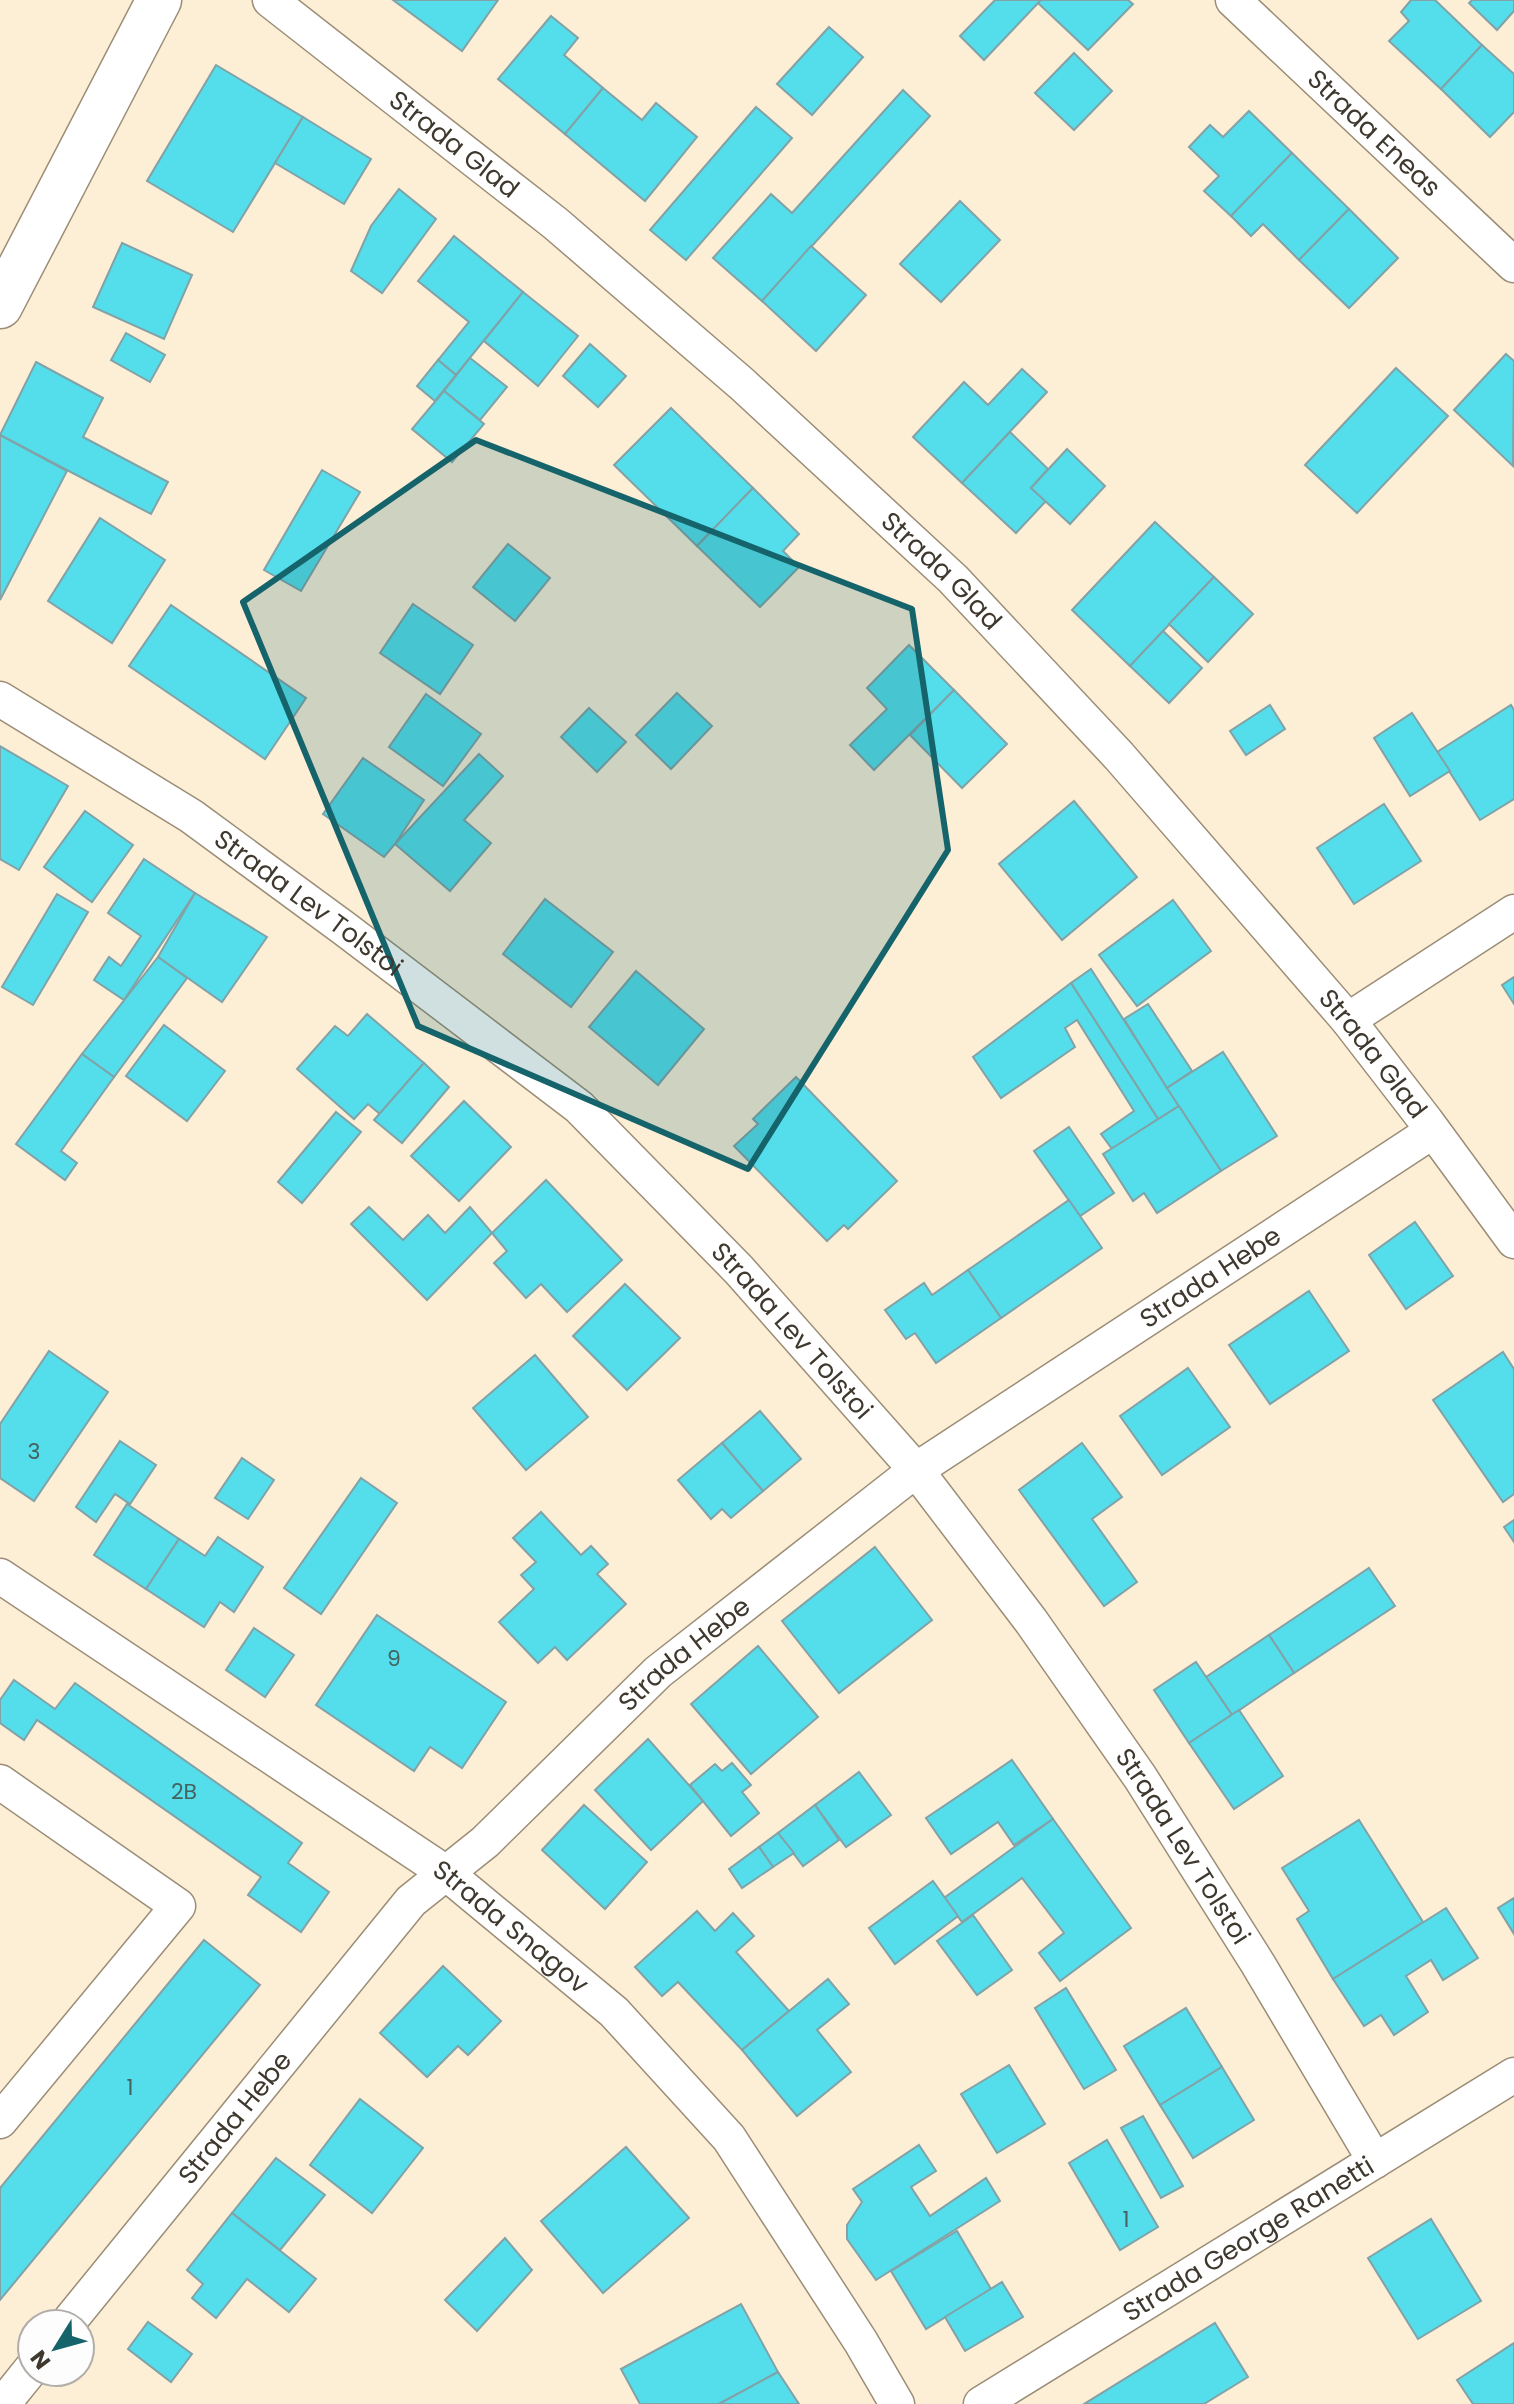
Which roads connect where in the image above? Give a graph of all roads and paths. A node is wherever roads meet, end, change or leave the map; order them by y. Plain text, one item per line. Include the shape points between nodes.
1 (159, 0) edge
2 (270, 0) edge
3 (1233, 0) edge
4 (1514, 265) edge
5 (0, 306) edge
6 (0, 699) edge
7 (1514, 912) edge
8 (1348, 1020) junction
9 (1433, 1131) junction
10 (1514, 1241) edge
11 (916, 1470) junction
12 (0, 1576) edge
13 (0, 1782) edge
14 (446, 1873) junction
15 (1514, 2075) edge
16 (0, 2121) edge
17 (1375, 2161) junction
18 (80, 2308) edge
19 (16, 2388) edge
20 (3, 2404) edge
21 (897, 2404) edge
22 (981, 2404) edge

1 - 5 main road
2 - 8 street, Strada Glad via 555,223 742,384 953,579 1119,756
3 - 4 street, Strada Eneas
6 - 11 street, Strada Lev Tolstoi via 191,816 579,1107 739,1270
7 - 8 street
8 - 9 street, Strada Glad
9 - 10 street, Strada Glad
9 - 11 street, Strada Hebe
11 - 14 street, Strada Hebe via 658,1672 485,1842
11 - 17 street, Strada Lev Tolstoi via 1140,1777
12 - 14 street, Strada Snagov
13 - 16 street via 178,1906
14 - 18 street, Strada Hebe via 411,1901
14 - 21 street, Strada Snagov via 614,2012 729,2138
15 - 17 street, Strada George Ranetti
17 - 22 street, Strada George Ranetti
19 - 20 street

